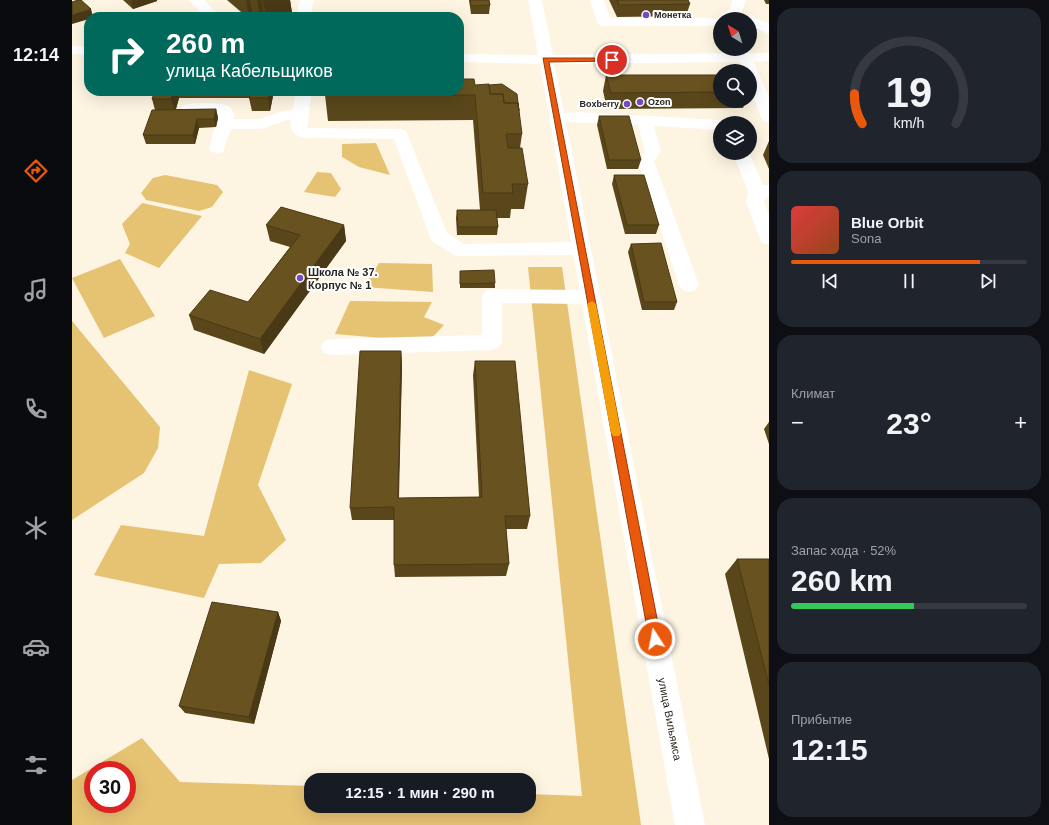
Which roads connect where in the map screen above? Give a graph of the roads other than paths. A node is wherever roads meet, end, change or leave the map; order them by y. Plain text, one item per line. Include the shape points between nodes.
1 (196, 0) edge
2 (307, 0) edge
3 (535, 0) edge
4 (597, 0) edge
5 (208, 12) edge
6 (304, 12) edge
7 (713, 22) edge
8 (757, 23) edge
9 (769, 30) edge
10 (72, 50) edge
11 (84, 50) edge
12 (746, 57) junction
13 (769, 57) edge
14 (464, 58) edge
15 (545, 60) junction
16 (303, 96) edge
17 (189, 108) edge
18 (300, 115) junction
19 (769, 117) edge
20 (556, 118) junction
21 (645, 121) junction
22 (224, 124) junction
23 (713, 125) edge
24 (217, 148) dead end
25 (745, 160) edge
26 (763, 191) edge
27 (769, 240) edge
28 (581, 248) junction
29 (690, 285) dead end
30 (590, 297) junction
31 (331, 347) dead end
32 (690, 825) edge

1 - 5 street
2 - 6 street
3 - 15 street, улица Вильямса
4 - 7 street via 604,22
8 - 9 street
10 - 11 street
12 - 13 street
12 - 15 street
12 - 19 street
14 - 15 street
15 - 20 street, улица Вильямса
16 - 18 street
17 - 22 street via 223,109 227,114
18 - 22 street via 285,115 262,124
18 - 28 street via 298,126 304,133 400,134 439,237 461,250
20 - 21 street
20 - 28 street, улица Вильямса
21 - 23 street
21 - 29 street via 653,150 646,161
22 - 24 street
25 - 26 street
26 - 27 street via 755,202
28 - 30 street, улица Вильямса
30 - 31 street via 492,296 492,342
30 - 32 street, улица Вильямса

